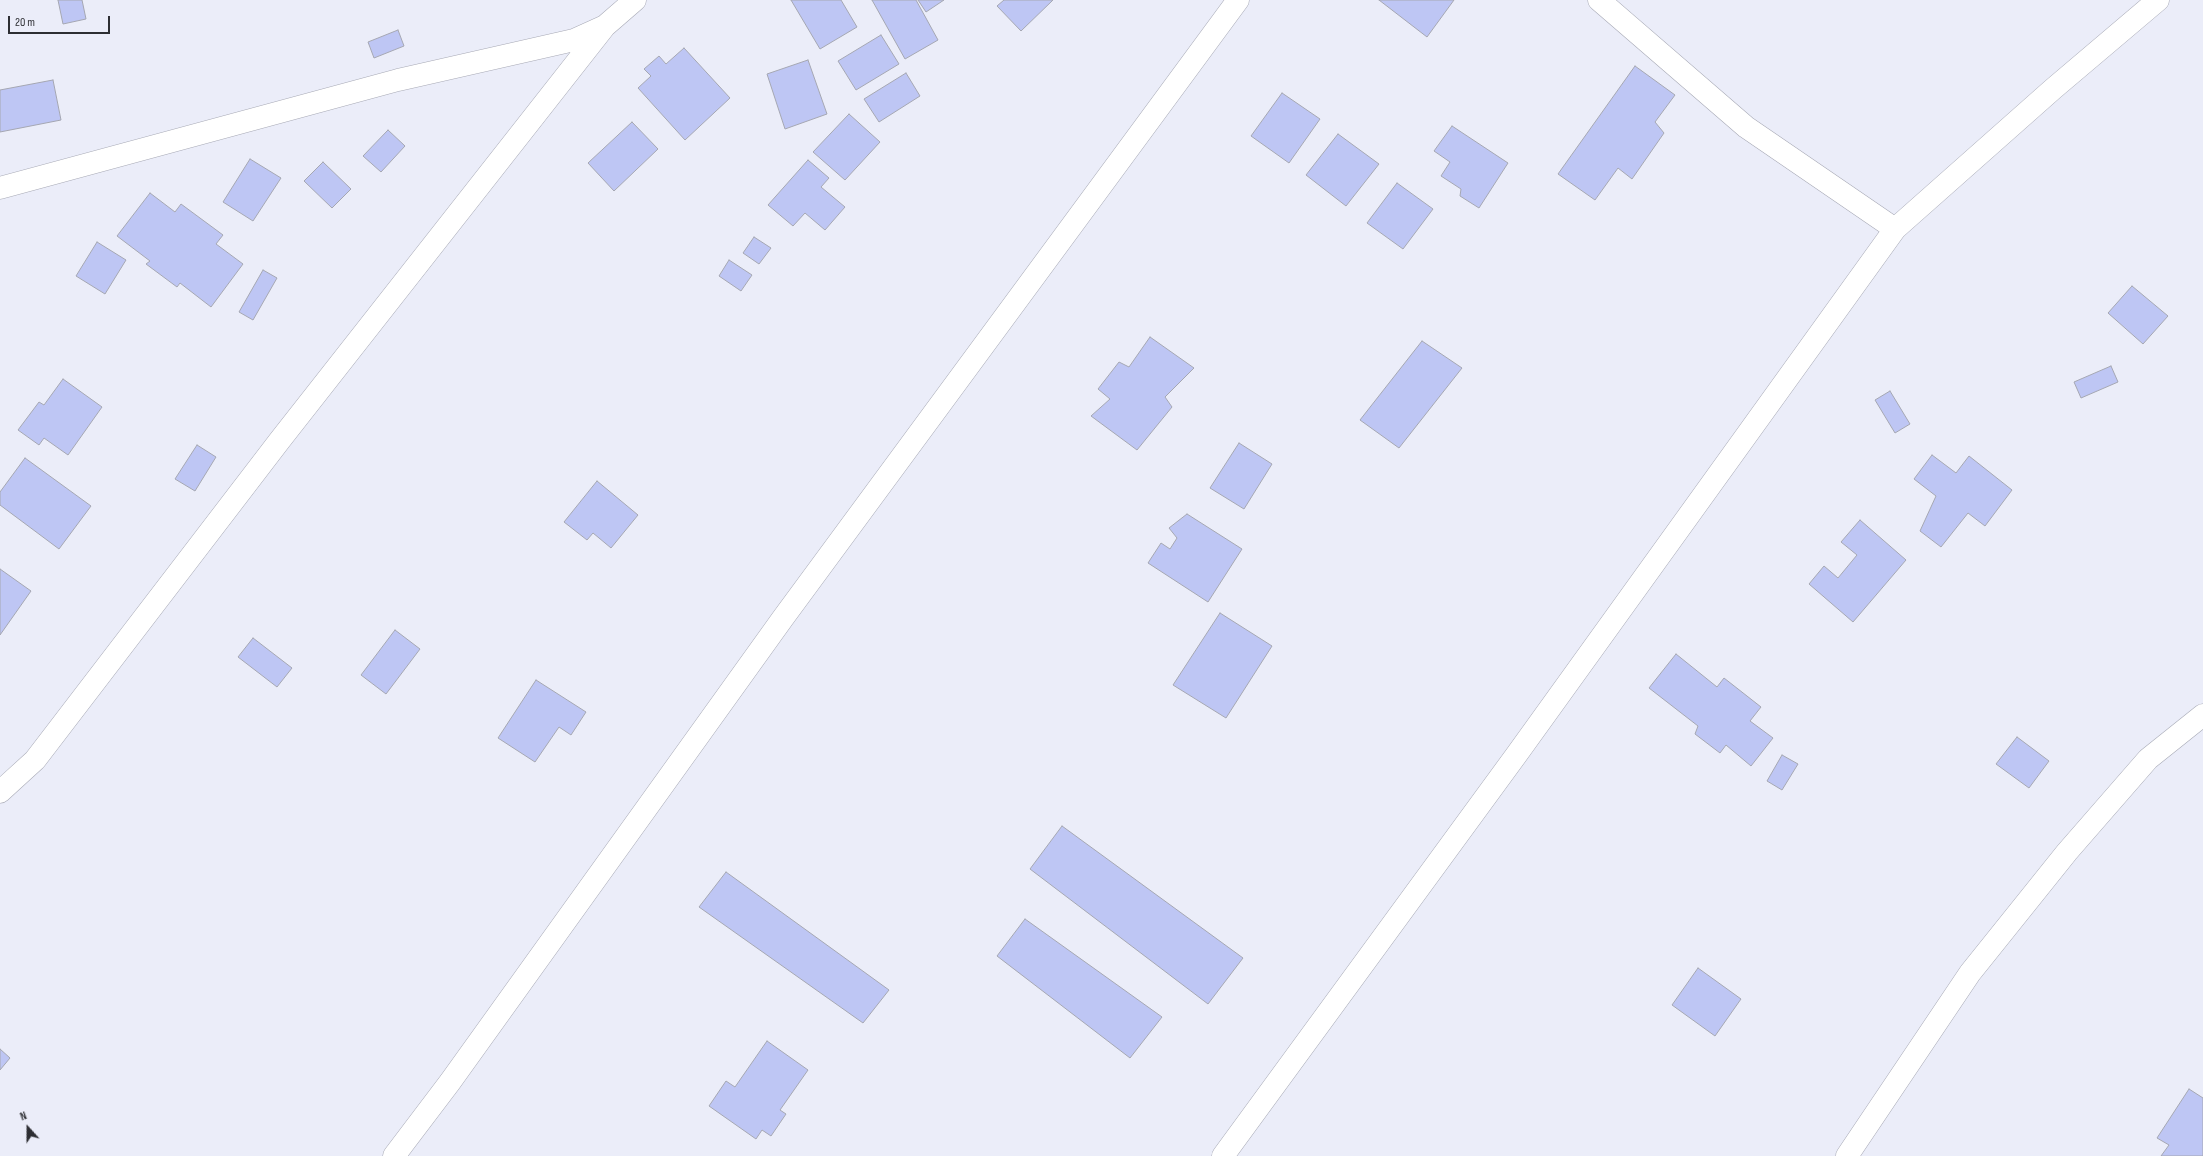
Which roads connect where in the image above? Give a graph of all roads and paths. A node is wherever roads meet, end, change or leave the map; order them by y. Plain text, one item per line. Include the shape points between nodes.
1 (635, 0) edge
2 (1238, 0) edge
3 (1599, 0) edge
4 (2158, 0) edge
5 (605, 26) junction
6 (0, 188) edge
7 (1895, 228) junction
8 (2203, 716) edge
9 (0, 792) edge
10 (394, 1156) edge
11 (1223, 1156) edge
12 (1847, 1156) edge

1 - 5 street
2 - 10 street via 787,612 455,1075
3 - 7 street via 1746,127
4 - 7 street
5 - 6 street via 574,40 398,80
5 - 9 street via 280,440 35,760
7 - 11 street via 1517,754
8 - 12 street via 2148,759 2067,852 1970,973

